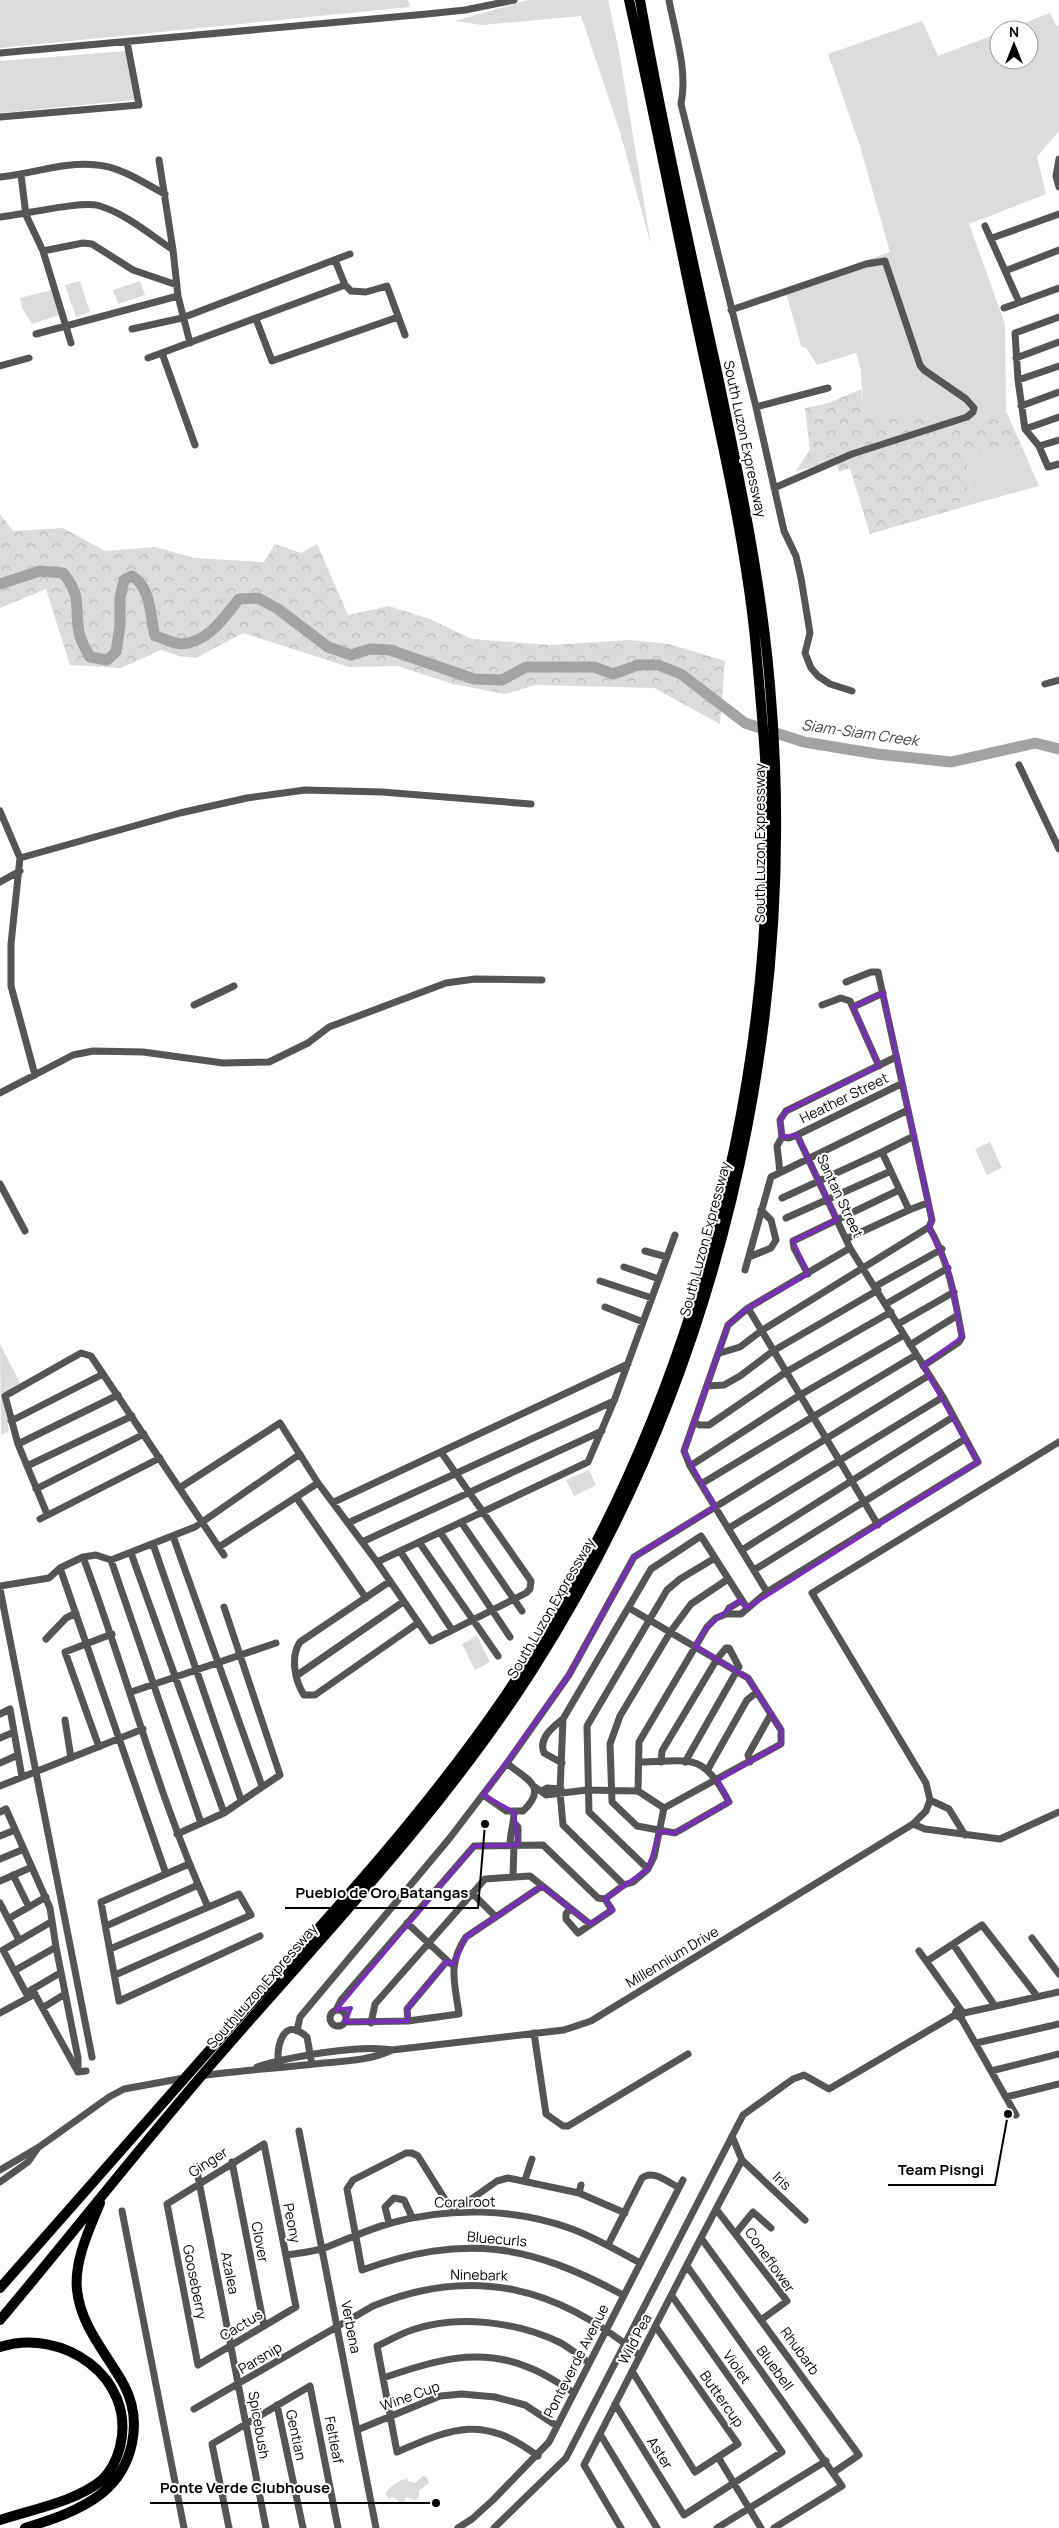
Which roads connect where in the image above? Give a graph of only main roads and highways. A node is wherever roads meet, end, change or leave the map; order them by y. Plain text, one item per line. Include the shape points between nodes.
1 (629, 0) edge
2 (640, 0) edge
3 (769, 758) junction
4 (105, 2191) junction
5 (0, 2288) edge
6 (0, 2320) edge
7 (0, 2347) edge
8 (0, 2520) edge
9 (26, 2528) edge

1 - 3 highway, South Luzon Expressway via 736,512
2 - 3 highway, South Luzon Expressway via 746,512 770,686
3 - 4 highway, South Luzon Expressway via 776,855 773,937 767,1004 748,1126 712,1274 690,1344 653,1441 587,1576 531,1672 453,1784
3 - 5 highway, South Luzon Expressway via 765,920 756,1012 739,1124 723,1199 681,1340 630,1470 578,1576 503,1699 445,1781 377,1863
4 - 6 highway, South Luzon Expressway
4 - 9 highway via 80,2259 77,2291 89,2328 124,2385 135,2415 132,2448 117,2477 101,2494 52,2519
7 - 8 highway via 17,2342 37,2342 59,2346 81,2356 104,2378 119,2406 122,2421 118,2452 102,2480 76,2495

